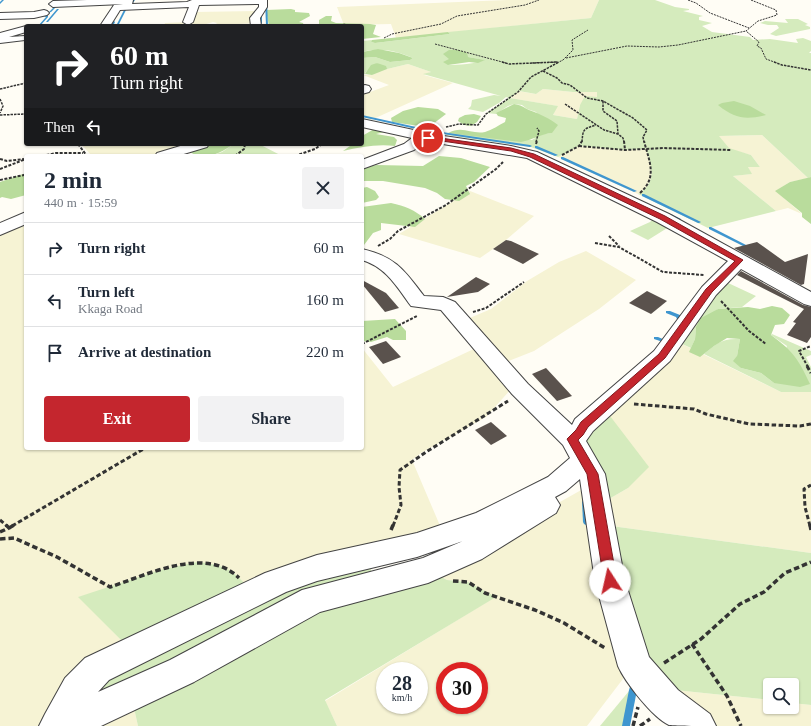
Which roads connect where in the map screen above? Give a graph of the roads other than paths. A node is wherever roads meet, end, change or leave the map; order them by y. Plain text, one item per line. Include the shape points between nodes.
1 (262, 0) edge
2 (55, 2) edge
3 (195, 2) edge
4 (128, 3) edge
5 (40, 15) junction
6 (0, 16) edge
7 (188, 22) dead end
8 (33, 24) edge
9 (106, 24) edge
10 (256, 24) edge
11 (364, 123) edge
12 (425, 137) junction
13 (195, 146) edge
14 (169, 154) edge
15 (364, 164) edge
16 (24, 218) edge
17 (0, 230) edge
18 (364, 255) edge
19 (740, 260) junction
20 (811, 300) edge
21 (583, 458) junction
22 (57, 726) edge
23 (62, 726) edge
24 (698, 726) edge

1 - 3 street
1 - 10 street via 263,8 255,18
2 - 4 street
2 - 5 street
3 - 4 street
3 - 7 street
4 - 9 street via 117,7
5 - 6 street
5 - 8 street
11 - 12 street
12 - 15 street via 409,147
12 - 19 street via 514,150 532,156 663,218
13 - 14 street
16 - 17 street
18 - 21 street via 378,259 395,271 418,302 450,310
19 - 20 street
19 - 21 street via 717,282 662,356 584,424 580,432
21 - 22 street via 557,484 486,521 417,544 317,568 276,582 97,669 77,690
21 - 23 street via 472,550 428,570 313,600 182,671
21 - 24 street via 610,581 635,666 666,702

